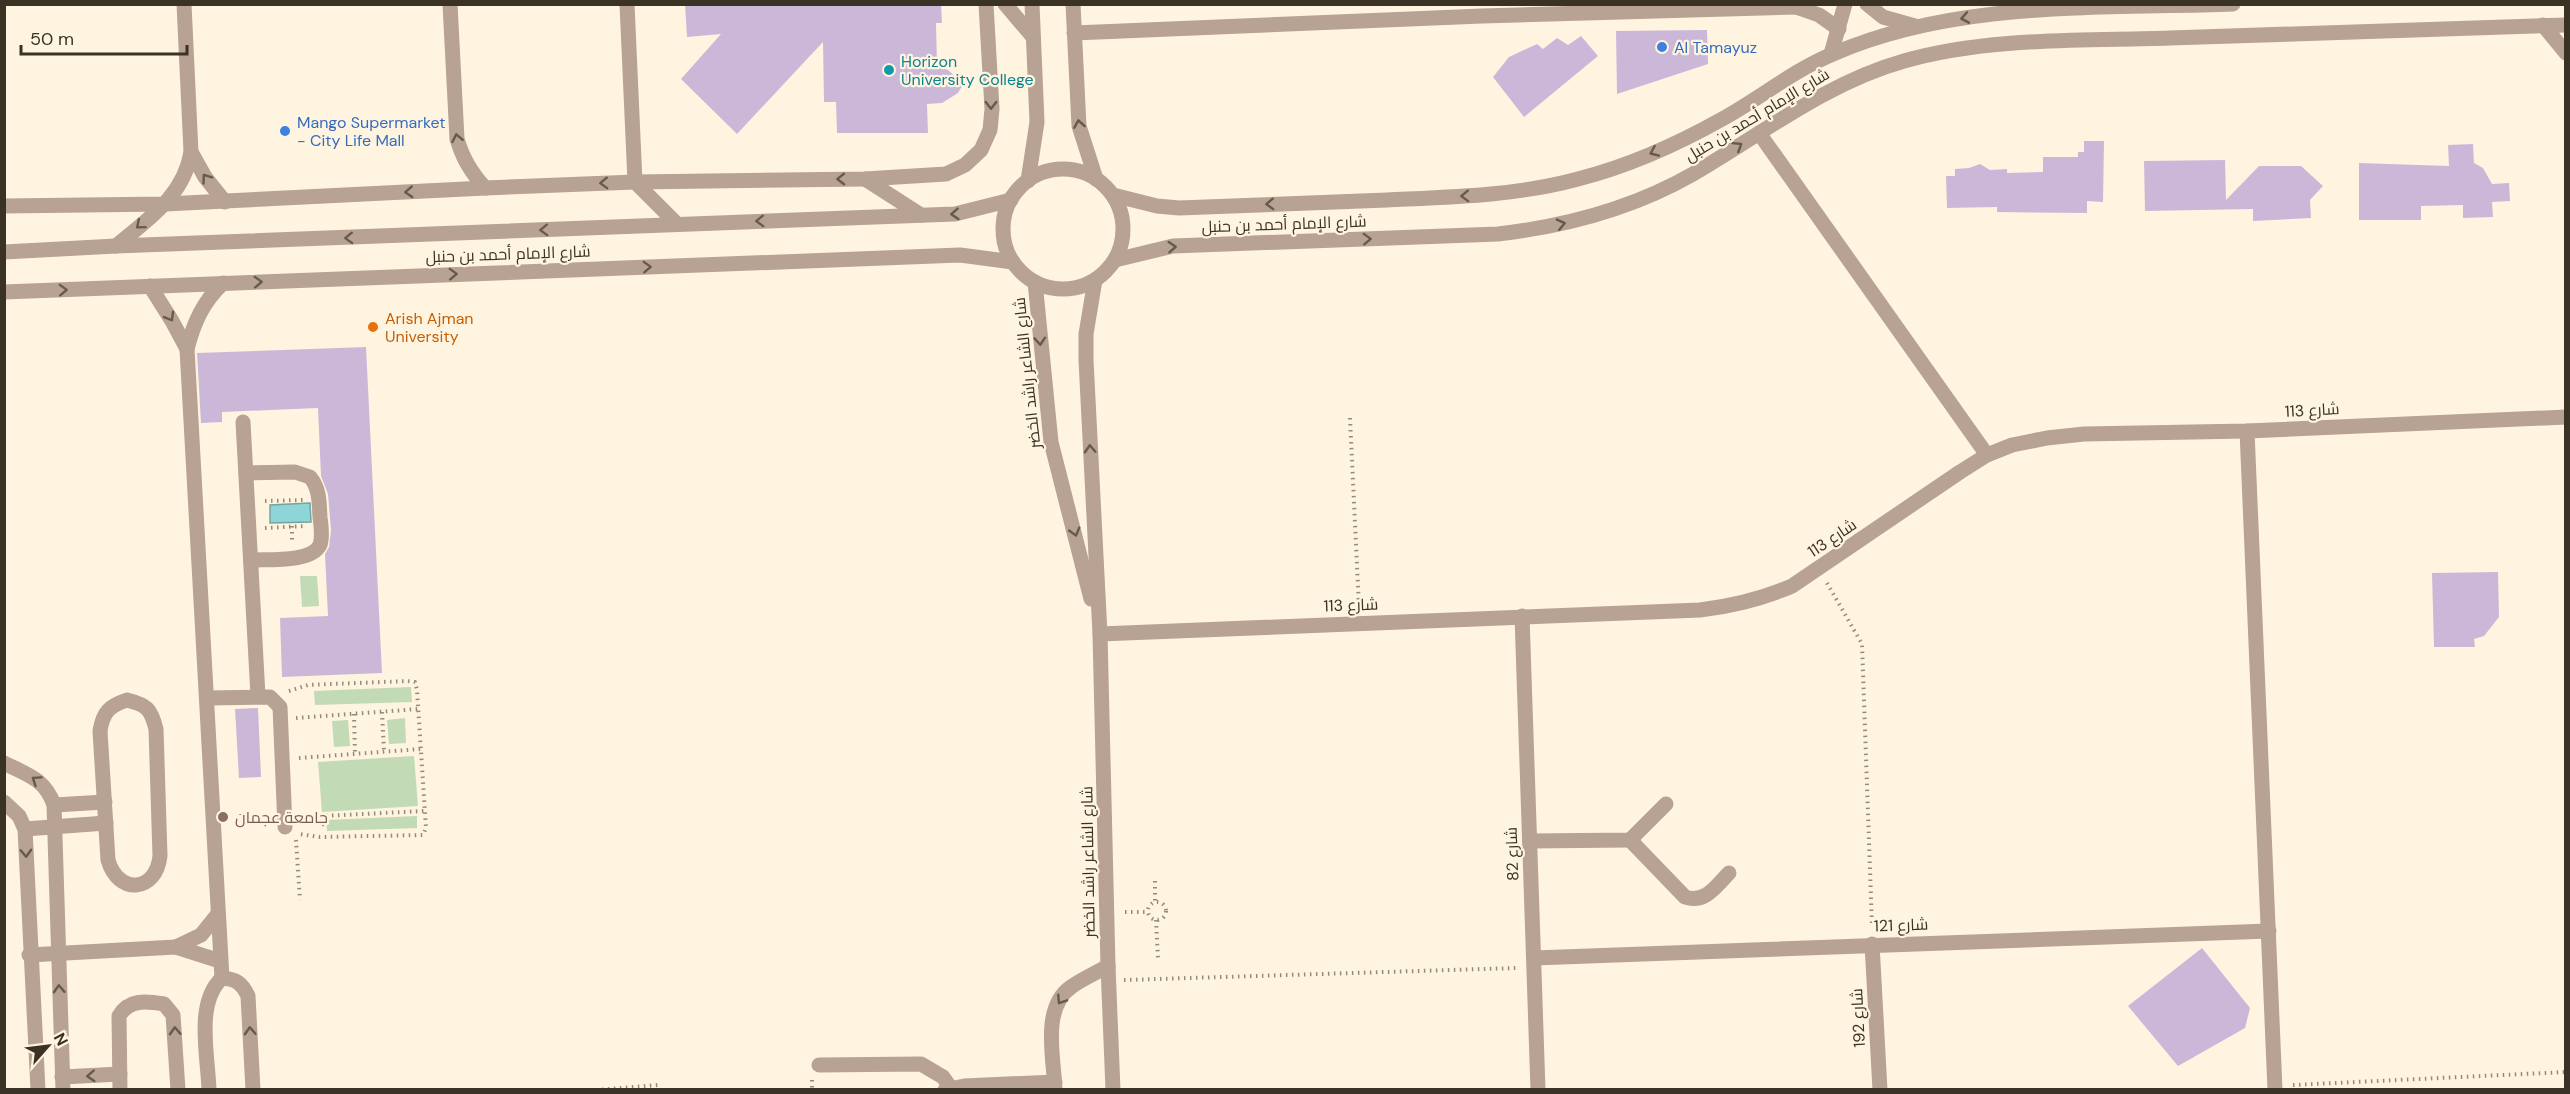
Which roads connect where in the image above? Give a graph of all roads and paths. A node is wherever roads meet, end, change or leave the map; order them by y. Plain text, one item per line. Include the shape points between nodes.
1 (184, 4) edge
2 (450, 4) edge
3 (627, 4) edge
4 (986, 4) edge
5 (1005, 4) edge
6 (1032, 4) edge
7 (1073, 4) edge
8 (1845, 4) edge
9 (1867, 4) edge
10 (2233, 4) edge
11 (1800, 6) edge
12 (1481, 10) edge
13 (2543, 25) junction
14 (2565, 25) edge
15 (1918, 26) junction
16 (1839, 29) junction
17 (1074, 33) junction
18 (1033, 37) junction
19 (2565, 53) edge
20 (1831, 54) junction
21 (1760, 133) junction
22 (191, 152) junction
23 (865, 179) junction
24 (1096, 179) junction
25 (1028, 180) junction
26 (635, 182) junction
27 (485, 188) junction
28 (1113, 195) junction
29 (1011, 200) junction
30 (225, 201) junction
31 (165, 204) junction
32 (4, 206) edge
33 (921, 215) junction
34 (677, 224) junction
35 (116, 246) junction
36 (4, 252) edge
37 (1115, 260) junction
38 (1013, 262) junction
39 (1095, 280) junction
40 (1035, 282) junction
41 (224, 283) junction
42 (150, 286) junction
43 (4, 292) edge
44 (187, 349) junction
45 (2565, 417) edge
46 (1350, 418) dead end
47 (243, 422) dead end
48 (2247, 431) junction
49 (1987, 455) junction
50 (246, 472) junction
51 (318, 500) junction
52 (247, 502) junction
53 (321, 525) junction
54 (249, 530) junction
55 (250, 560) junction
56 (1819, 569) junction
57 (1522, 616) junction
58 (1359, 622) junction
59 (1100, 634) junction
60 (258, 696) junction
61 (207, 698) junction
62 (276, 701) junction
63 (418, 709) junction
64 (382, 712) junction
65 (354, 714) junction
66 (280, 719) junction
67 (421, 749) junction
68 (384, 752) junction
69 (355, 754) junction
70 (282, 760) junction
71 (4, 763) edge
72 (4, 802) edge
73 (105, 802) junction
74 (1666, 804) dead end
75 (54, 805) junction
76 (424, 811) junction
77 (106, 823) junction
78 (285, 823) joint
79 (55, 828) junction
80 (25, 829) junction
81 (1630, 840) junction
82 (1530, 841) junction
83 (1729, 873) dead end
84 (1155, 881) dead end
85 (300, 900) dead end
86 (1155, 903) junction
87 (1107, 912) junction
88 (1148, 912) junction
89 (218, 914) junction
90 (1156, 920) junction
91 (2269, 931) junction
92 (1872, 944) junction
93 (176, 947) junction
94 (58, 954) junction
95 (30, 955) junction
96 (1158, 960) dead end
97 (220, 961) junction
98 (1534, 963) junction
99 (1108, 974) junction
100 (222, 978) junction
101 (819, 1065) dead end
102 (2565, 1072) edge
103 (120, 1082) edge
104 (63, 1083) edge
105 (1055, 1086) edge
106 (2275, 1087) edge
107 (956, 1088) edge
108 (38, 1089) edge
109 (178, 1089) edge
110 (209, 1089) edge
111 (253, 1089) edge
112 (596, 1089) edge
113 (658, 1089) edge
114 (1113, 1089) edge
115 (1538, 1089) edge
116 (1880, 1089) edge

1 - 22 street
27 -> 2 street via 467,166 456,140
3 - 26 street
4 -> 23 street via 992,109 990,130 981,150 965,165 946,174
5 - 18 street
6 - 18 street
7 - 17 street
8 - 16 street
9 - 15 street via 1883,16
10 -> 15 street, شارع الإمام أحمد بن حنبل via 2024,10
11 - 12 street
11 - 16 street
12 - 17 street
13 - 14 street, شارع الإمام أحمد بن حنبل
13 - 19 street
13 - 21 street, شارع الإمام أحمد بن حنبل via 2075,41 1946,51 1902,61 1859,77 1815,98
15 - 20 street, شارع الإمام أحمد بن حنبل
16 - 20 street
24 -> 17 street via 1079,126
18 - 25 street via 1037,122
20 -> 28 street, شارع الإمام أحمد بن حنبل via 1676,143 1612,169 1544,187 1475,196 1179,208
37 -> 21 street, شارع الإمام أحمد بن حنبل via 1173,246 1498,234 1541,229 1625,207 1692,175
21 - 49 street
30 -> 22 street
22 - 31 street via 182,181
23 -> 26 street
23 - 33 street
24 - 25 street via 1070,170 1055,170
24 - 28 street
25 - 29 street
26 -> 27 street
26 - 34 street
27 -> 30 street
28 - 37 street via 1122,216 1123,238
29 -> 33 street, شارع الإمام أحمد بن حنبل via 969,212
29 - 38 street via 1004,231
30 - 31 street
31 - 32 street
31 -> 35 street
33 -> 34 street, شارع الإمام أحمد بن حنبل
34 -> 35 street, شارع الإمام أحمد بن حنبل
35 - 36 street, شارع الإمام أحمد بن حنبل
37 - 39 street
38 - 40 street
41 -> 38 street, شارع الإمام أحمد بن حنبل via 960,255
39 - 40 street via 1066,289
59 -> 39 street, شارع الشاعر راشد الخضر via 1086,360
40 -> 59 street, شارع الشاعر راشد الخضر via 1052,442
41 - 42 street, شارع الإمام أحمد بن حنبل
41 - 44 street via 201,310
43 -> 42 street, شارع الإمام أحمد بن حنبل
42 -> 44 street
44 - 61 street
45 - 48 street, شارع 113
46 - 58 path
47 - 50 street
48 - 49 street, شارع 113 via 2065,436 2012,445
48 - 91 street
49 - 56 street, شارع 113
50 - 51 street via 302,473 316,484
50 - 52 street
51 - 52 path
51 - 53 street
52 - 54 street
53 - 54 path
53 - 55 street via 320,543 307,556
54 - 55 street
55 - 60 street
56 - 57 street, شارع 113 via 1782,590 1732,606
56 - 92 path via 1862,644
57 - 58 street, شارع 113
57 - 82 street, شارع 82
58 - 59 street, شارع 113
59 - 87 street, شارع الشاعر راشد الخضر
60 - 61 street
60 - 62 street
61 - 89 street
62 - 63 path via 288,691 308,685 412,681 417,686
62 - 66 street
63 - 64 path
63 - 67 path
64 - 65 path
64 - 68 path
65 - 66 path
65 - 69 path
66 - 70 street
67 - 68 path
67 - 76 path
68 - 69 path
69 - 70 path
70 - 78 street
75 -> 71 street via 43,784
72 - 80 street via 19,816
73 - 75 street
73 - 77 street
73 - 77 street via 100,730 103,716 113,704 127,700 142,704 152,714 156,729 160,856 159,868 152,878 130,885 111,871
74 - 81 street
75 - 79 street
76 - 78 path
76 - 85 path via 425,832 420,837 320,837 296,833
77 - 79 street
79 - 80 street
79 - 94 street
80 -> 95 street
81 - 82 street
81 - 83 street via 1684,897 1703,898
82 - 98 street, شارع 82
84 - 86 path
86 - 88 path
86 - 90 path via 1161,903 1166,911 1161,920
87 - 88 path
87 - 99 street, شارع الشاعر راشد الخضر
88 - 90 path
89 - 93 street via 201,935
89 - 97 street
90 - 96 path
91 - 92 street, شارع 121
91 - 106 street
92 - 98 street, شارع 121
92 - 116 street, شارع 192
93 - 94 street
93 - 97 street
94 - 95 street
104 -> 94 street
95 - 108 street
97 - 100 street
98 - 99 path
98 - 115 street, شارع 82
99 -> 105 street via 1070,988 1059,999 1052,1027
99 - 114 street, شارع الشاعر راشد الخضر
100 - 110 street via 213,986 206,1010
111 -> 100 street via 248,996 233,979
101 - 107 street via 921,1064
102 - 106 path
103 -> 104 street
109 -> 103 street via 174,1015 164,1004 132,1003 119,1016
105 - 107 street
112 - 113 path via 658,1085

